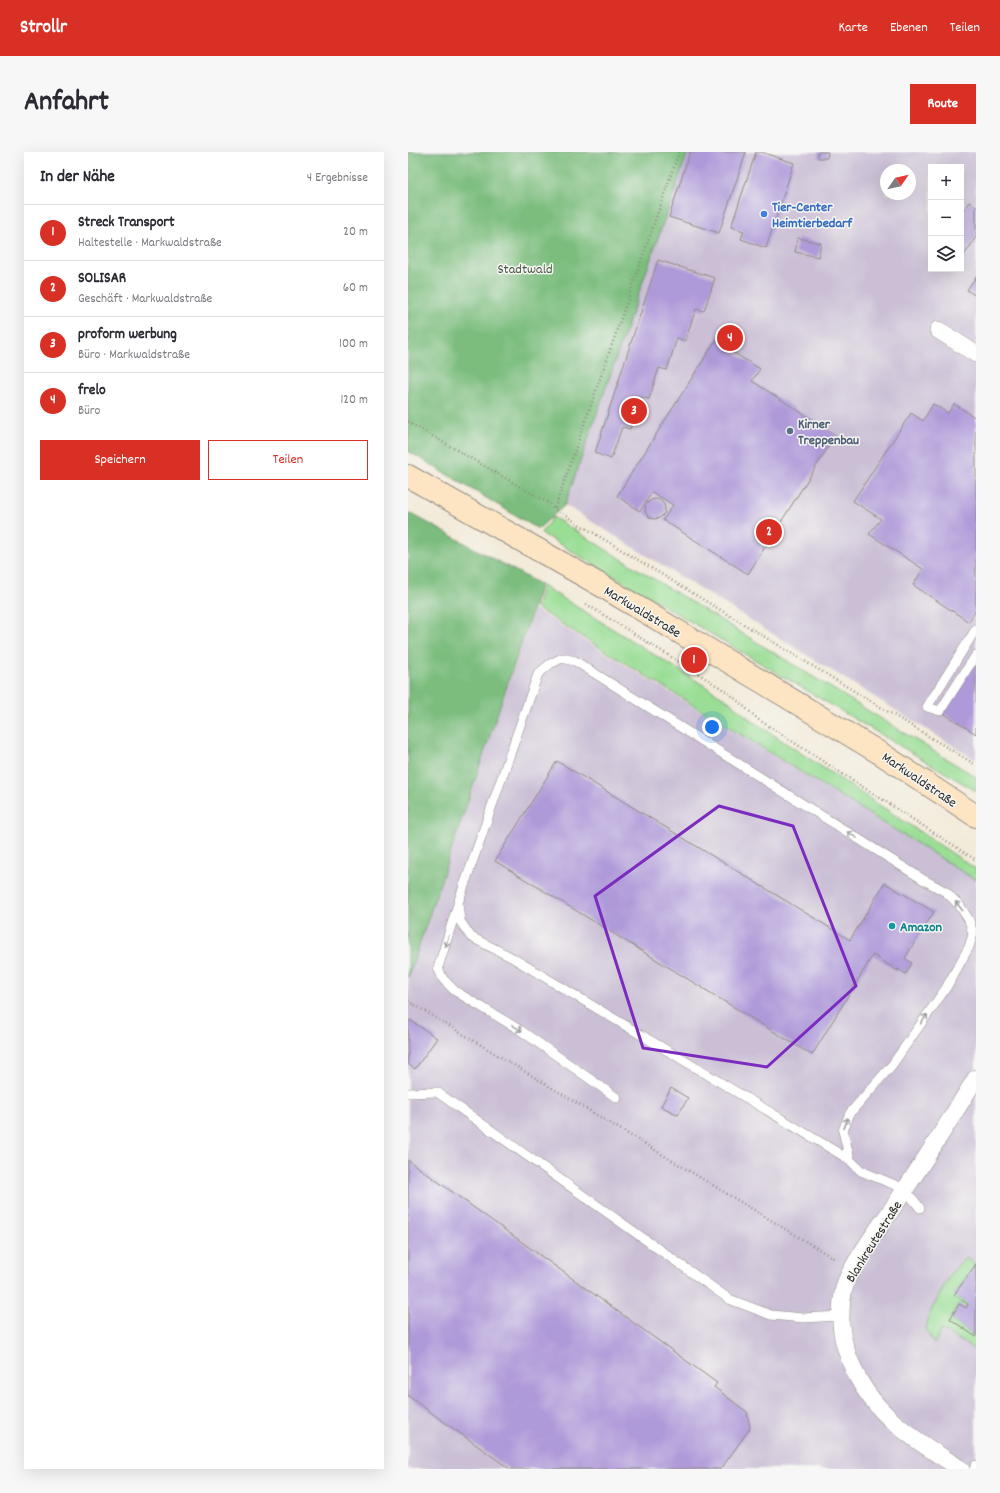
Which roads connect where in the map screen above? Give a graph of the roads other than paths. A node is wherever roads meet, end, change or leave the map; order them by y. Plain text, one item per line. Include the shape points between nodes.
1 (938, 330) dead end
2 (976, 354) edge
3 (408, 476) edge
4 (976, 629) edge
5 (976, 655) edge
6 (976, 816) edge
7 (458, 903) junction
8 (974, 1087) edge
9 (408, 1094) edge
10 (617, 1098) dead end
11 (850, 1160) junction
12 (905, 1189) junction
13 (920, 1208) dead end
14 (841, 1316) junction
15 (976, 1465) edge
16 (962, 1469) edge
17 (974, 1469) edge

1 - 2 street
3 - 6 main road, Markwaldstraße via 701,645 884,755
4 - 5 lane via 927,707 940,711
7 -> 10 lane via 438,968 443,979 455,991 520,1030
7 - 11 lane via 460,921 471,937 511,957
11 -> 7 lane via 843,1131 850,1113 892,1065 946,988 969,947 973,934 969,920 946,892 575,661 562,658 538,674
8 - 12 street, Blankreutestraße
9 - 14 lane via 437,1092 729,1299 771,1315 803,1318
11 - 12 lane via 861,1171
12 - 13 lane
12 - 14 street, Blankreutestraße via 847,1280
14 - 16 street, Blankreutestraße via 846,1352 861,1385 874,1402 903,1431
15 - 17 lane

